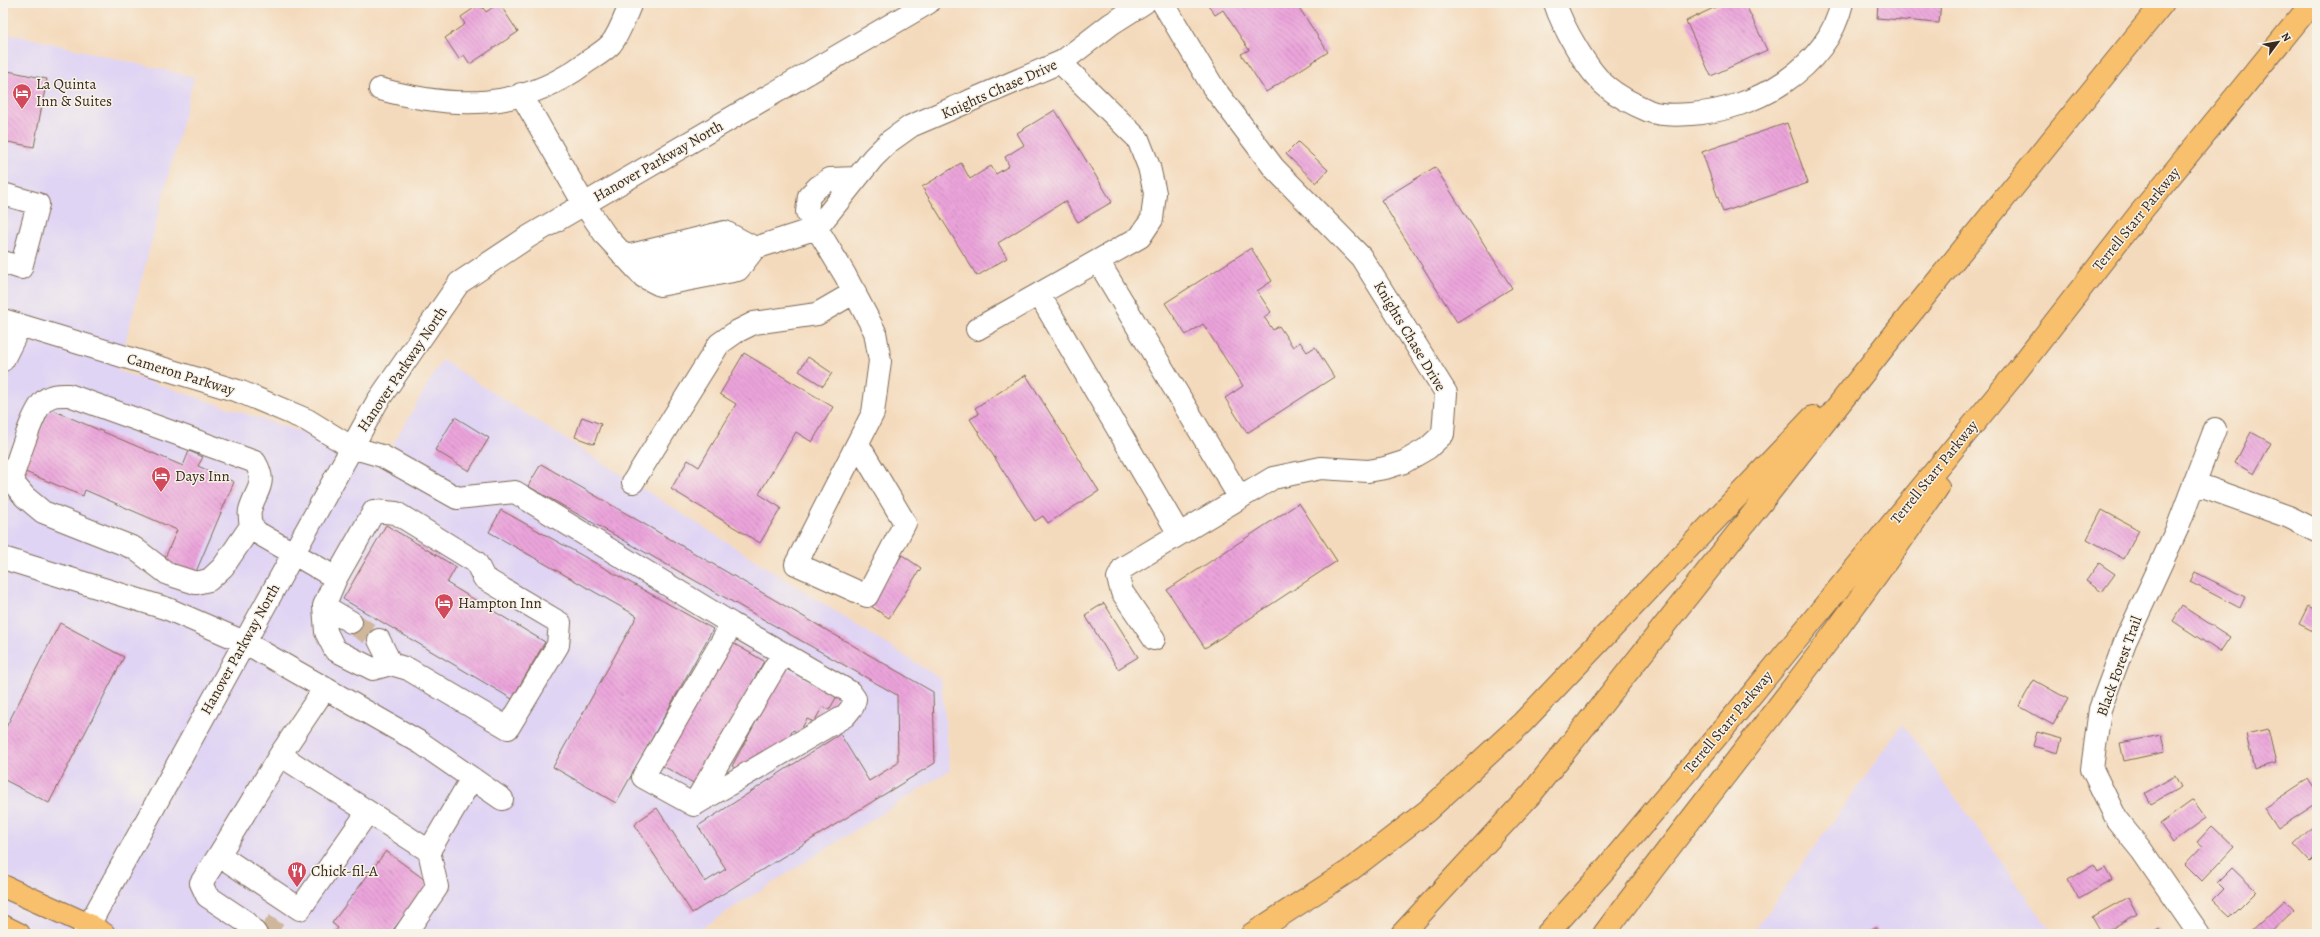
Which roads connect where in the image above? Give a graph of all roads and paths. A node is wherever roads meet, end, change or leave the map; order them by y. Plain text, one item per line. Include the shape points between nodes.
1 (631, 3) edge
2 (928, 3) edge
3 (1144, 3) edge
4 (1163, 3) edge
5 (1555, 3) edge
6 (1842, 3) edge
7 (2162, 3) edge
8 (2312, 3) edge
9 (1063, 61) junction
10 (380, 89) dead end
11 (521, 94) junction
12 (3, 194) edge
13 (584, 204) junction
14 (817, 228) junction
15 (755, 248) junction
16 (624, 257) junction
17 (1098, 261) junction
18 (3, 262) edge
19 (855, 292) junction
20 (1039, 294) junction
21 (1904, 322) junction
22 (11, 323) edge
23 (977, 330) dead end
24 (3, 360) edge
25 (2012, 376) junction
26 (2214, 429) dead end
27 (858, 444) junction
28 (351, 447) junction
29 (633, 482) dead end
30 (2194, 483) junction
31 (1240, 498) junction
32 (250, 526) junction
33 (2317, 531) edge
34 (1179, 534) junction
35 (293, 554) junction
36 (3, 558) edge
37 (336, 578) junction
38 (324, 606) junction
39 (351, 622) tunnel mouth
40 (732, 624) junction
41 (1154, 639) dead end
42 (379, 640) tunnel mouth
43 (244, 642) junction
44 (782, 653) junction
45 (391, 664) junction
46 (325, 688) junction
47 (280, 755) junction
48 (472, 778) junction
49 (502, 798) dead end
50 (694, 805) junction
51 (367, 813) junction
52 (430, 851) junction
53 (219, 855) junction
54 (3, 886) edge
55 (3, 926) edge
56 (255, 927) tunnel mouth
57 (92, 931) edge
58 (19, 934) edge
59 (405, 934) edge
60 (1252, 934) edge
61 (1402, 934) edge
62 (1547, 934) edge
63 (1604, 934) edge
64 (2199, 934) edge

1 - 11 street via 611,44 572,72
2 - 13 street, Hanover Parkway North
3 - 9 street, Knights Chase Drive
4 - 31 street, Knights Chase Drive via 1213,87 1274,168 1361,257 1446,393 1443,434 1428,448 1404,462 1368,471 1321,468 1273,478
5 - 6 street via 1560,20 1581,55 1606,86 1650,112 1678,115 1707,113 1762,96 1813,57 1830,35
7 - 21 highway
8 - 25 highway, Terrell Starr Parkway via 2136,218
9 - 14 street, Knights Chase Drive via 911,126 890,141
9 - 17 street via 1066,68 1138,139 1149,167 1155,193 1152,219 1140,237
10 - 11 street via 442,102 490,102
11 - 13 street
12 - 18 street via 38,204 21,268
13 - 16 street
13 - 28 street, Hanover Parkway North via 528,237 459,283 377,402
14 - 15 street
14 - 19 street
15 - 16 street via 689,271 643,264
15 - 16 street via 725,232
17 - 20 street
17 - 31 street
19 - 27 street via 875,332 880,361 873,413
19 - 29 street via 817,314 754,323 719,344
20 - 23 street
20 - 34 street
21 - 60 highway via 1522,723 1421,816 1350,871
21 - 61 highway via 1532,793
22 - 24 street
22 - 28 street, Cameron Parkway via 241,392 307,420
25 - 62 highway, Terrell Starr Parkway via 1739,710
25 - 63 highway via 1848,617
26 - 30 street, Black Forest Trail
27 - 27 street via 905,523 867,596 796,564
28 - 35 street, Hanover Parkway North
28 - 40 street, Cameron Parkway via 382,456 457,498 515,492
30 - 33 street via 2289,517
30 - 64 street, Black Forest Trail via 2177,529 2125,642 2100,709 2092,769 2117,820 2142,851
31 - 34 street, Knights Chase Drive
32 - 32 street via 250,511 261,483 260,472 255,462 69,396 56,394 45,400 37,410 12,474 15,485 43,512 134,548 168,574 196,583 209,580 222,567
32 - 35 street
34 - 41 street, Knights Chase Drive via 1123,568 1118,578 1122,592
35 - 37 street
35 - 43 street, Hanover Parkway North
36 - 43 street via 168,609
37 - 38 street
37 - 45 street via 374,511 396,513 476,562 484,578 560,623 558,645 508,728 408,670
38 - 39 street
38 - 45 street via 326,632 335,650 373,669
40 - 44 street, Cameron Parkway
40 - 50 street via 643,777
42 - 45 street
43 - 46 street
43 - 57 street, Hanover Parkway North
44 - 50 street
44 - 50 street, Cameron Parkway via 850,692 855,699 853,706 845,716
46 - 47 street
46 - 48 street via 421,743
47 - 51 street
47 - 53 street
48 - 49 street
48 - 52 street
51 - 52 street
51 - 53 street via 300,909
52 - 59 street via 437,887
53 - 56 street via 201,883 207,896
54 - 57 highway
55 - 58 highway

